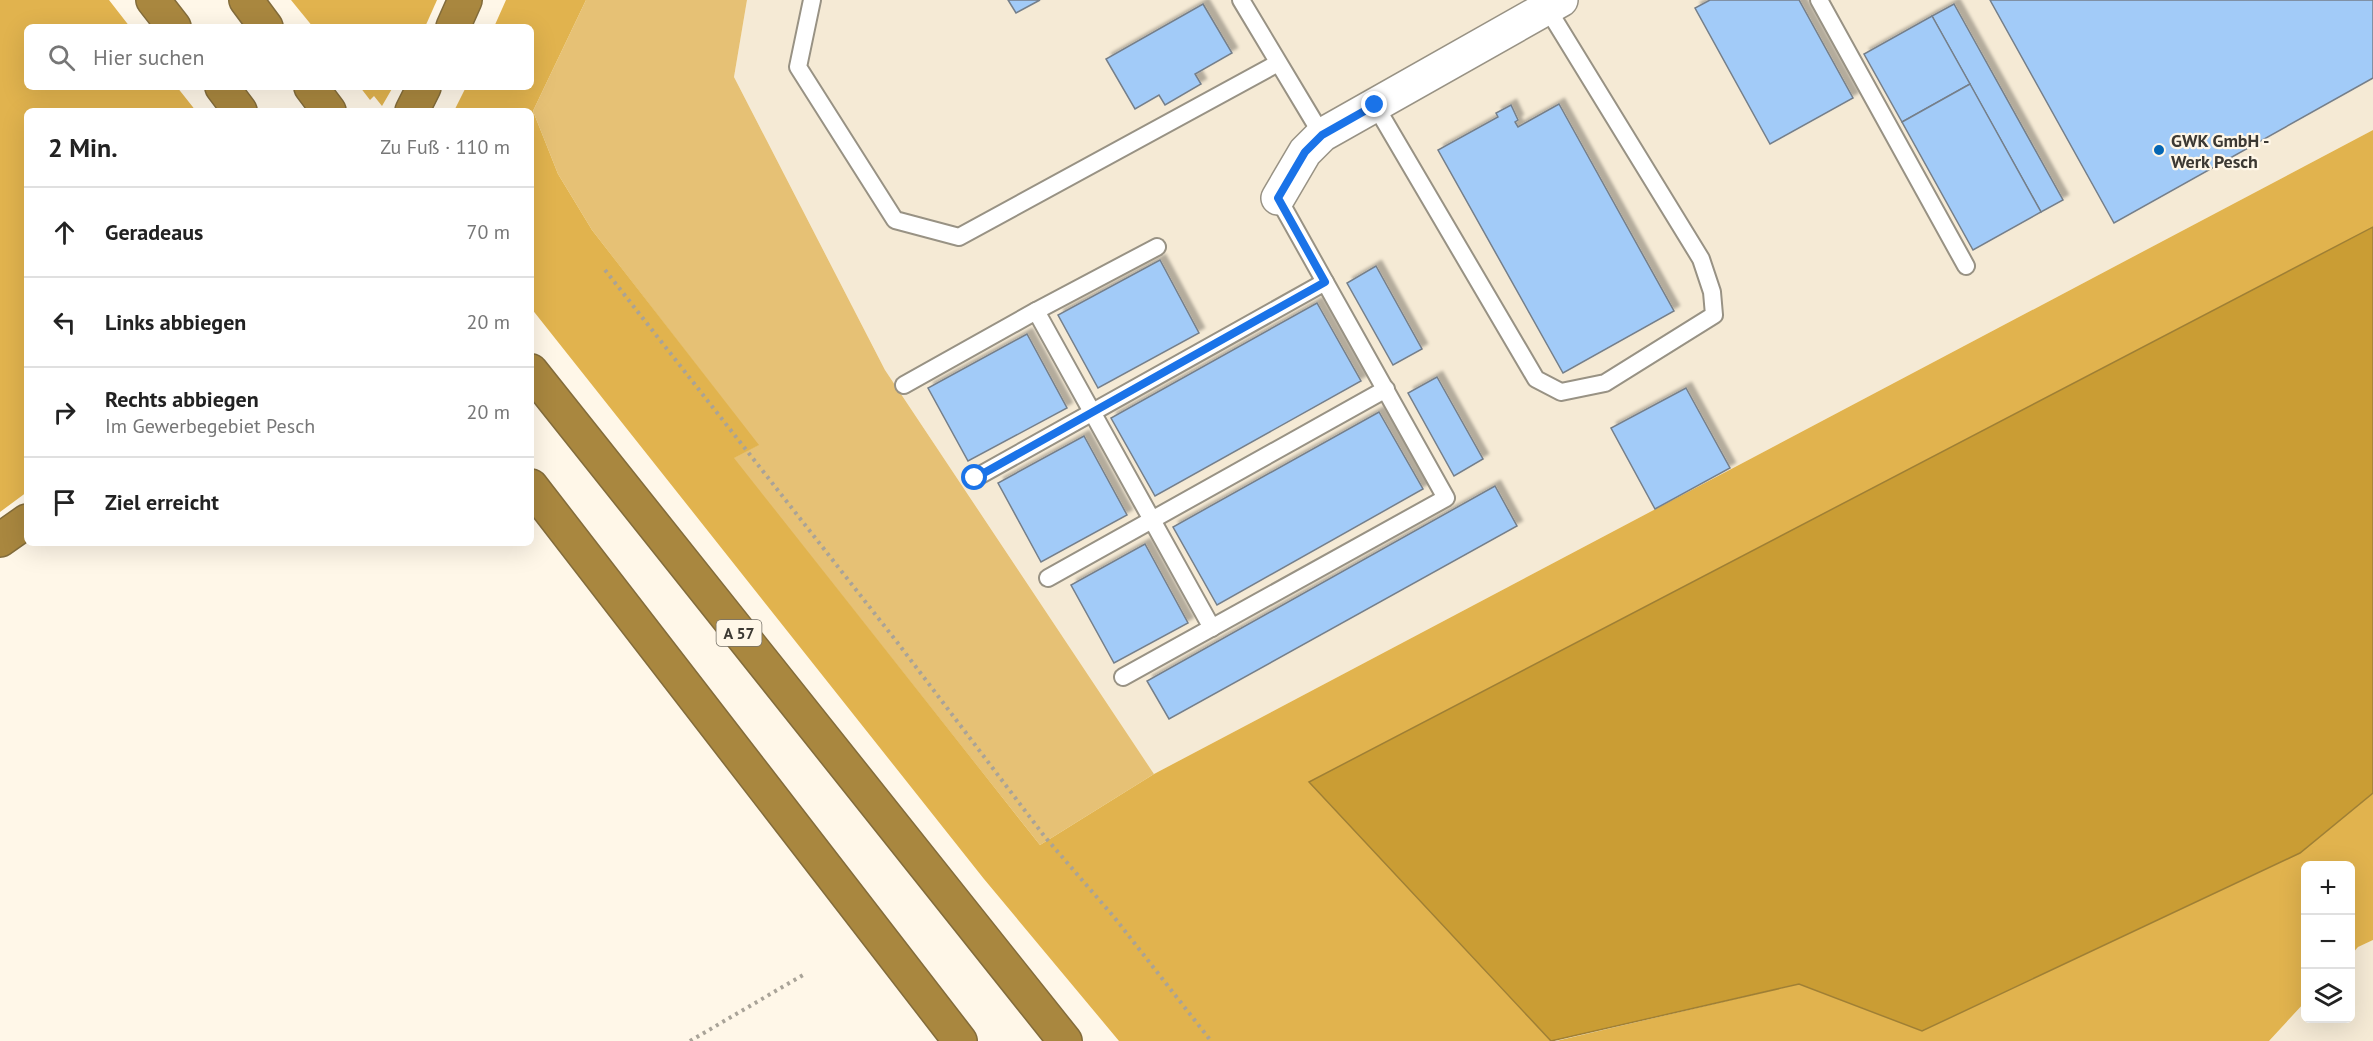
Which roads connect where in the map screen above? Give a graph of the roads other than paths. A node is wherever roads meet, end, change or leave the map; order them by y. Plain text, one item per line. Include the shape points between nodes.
1 (153, 0) edge
2 (246, 0) edge
3 (465, 0) edge
4 (812, 0) edge
5 (1241, 0) edge
6 (1819, 0) edge
7 (1554, 4) edge
8 (172, 24) edge
9 (264, 24) edge
10 (454, 24) edge
11 (1278, 63) junction
12 (224, 90) edge
13 (313, 90) edge
14 (422, 90) edge
15 (1375, 105) junction
16 (238, 108) edge
17 (327, 108) edge
18 (414, 108) edge
19 (1322, 135) junction
20 (1278, 198) joint
21 (1157, 247) dead end
22 (1966, 266) dead end
23 (1325, 282) junction
24 (1036, 311) junction
25 (534, 374) edge
26 (904, 385) dead end
27 (1386, 389) junction
28 (1092, 413) junction
29 (975, 478) dead end
30 (534, 490) edge
31 (1152, 520) junction
32 (24, 523) edge
33 (0, 540) edge
34 (1048, 578) dead end
35 (1212, 628) junction
36 (1123, 677) dead end
37 (960, 1041) edge
38 (1065, 1041) edge

1 - 8 highway
2 - 9 highway
3 - 10 highway
4 - 11 lane via 798,67 895,220 959,237
5 - 11 lane
6 - 22 lane
7 - 15 street
7 - 15 lane via 1701,259 1712,292 1714,315 1605,383 1561,393 1536,379
11 - 19 lane
12 - 16 highway
13 - 17 highway
14 - 18 highway
15 - 19 street
19 - 20 street via 1305,152
20 - 23 lane
21 - 24 lane
23 - 27 lane
23 - 28 lane
24 - 26 lane
24 - 28 lane
25 - 38 highway, A 57
27 - 31 lane
27 - 35 lane via 1446,498
28 - 29 lane
28 - 31 lane
30 - 37 highway
31 - 34 lane
31 - 35 lane
32 - 33 highway
35 - 36 lane

